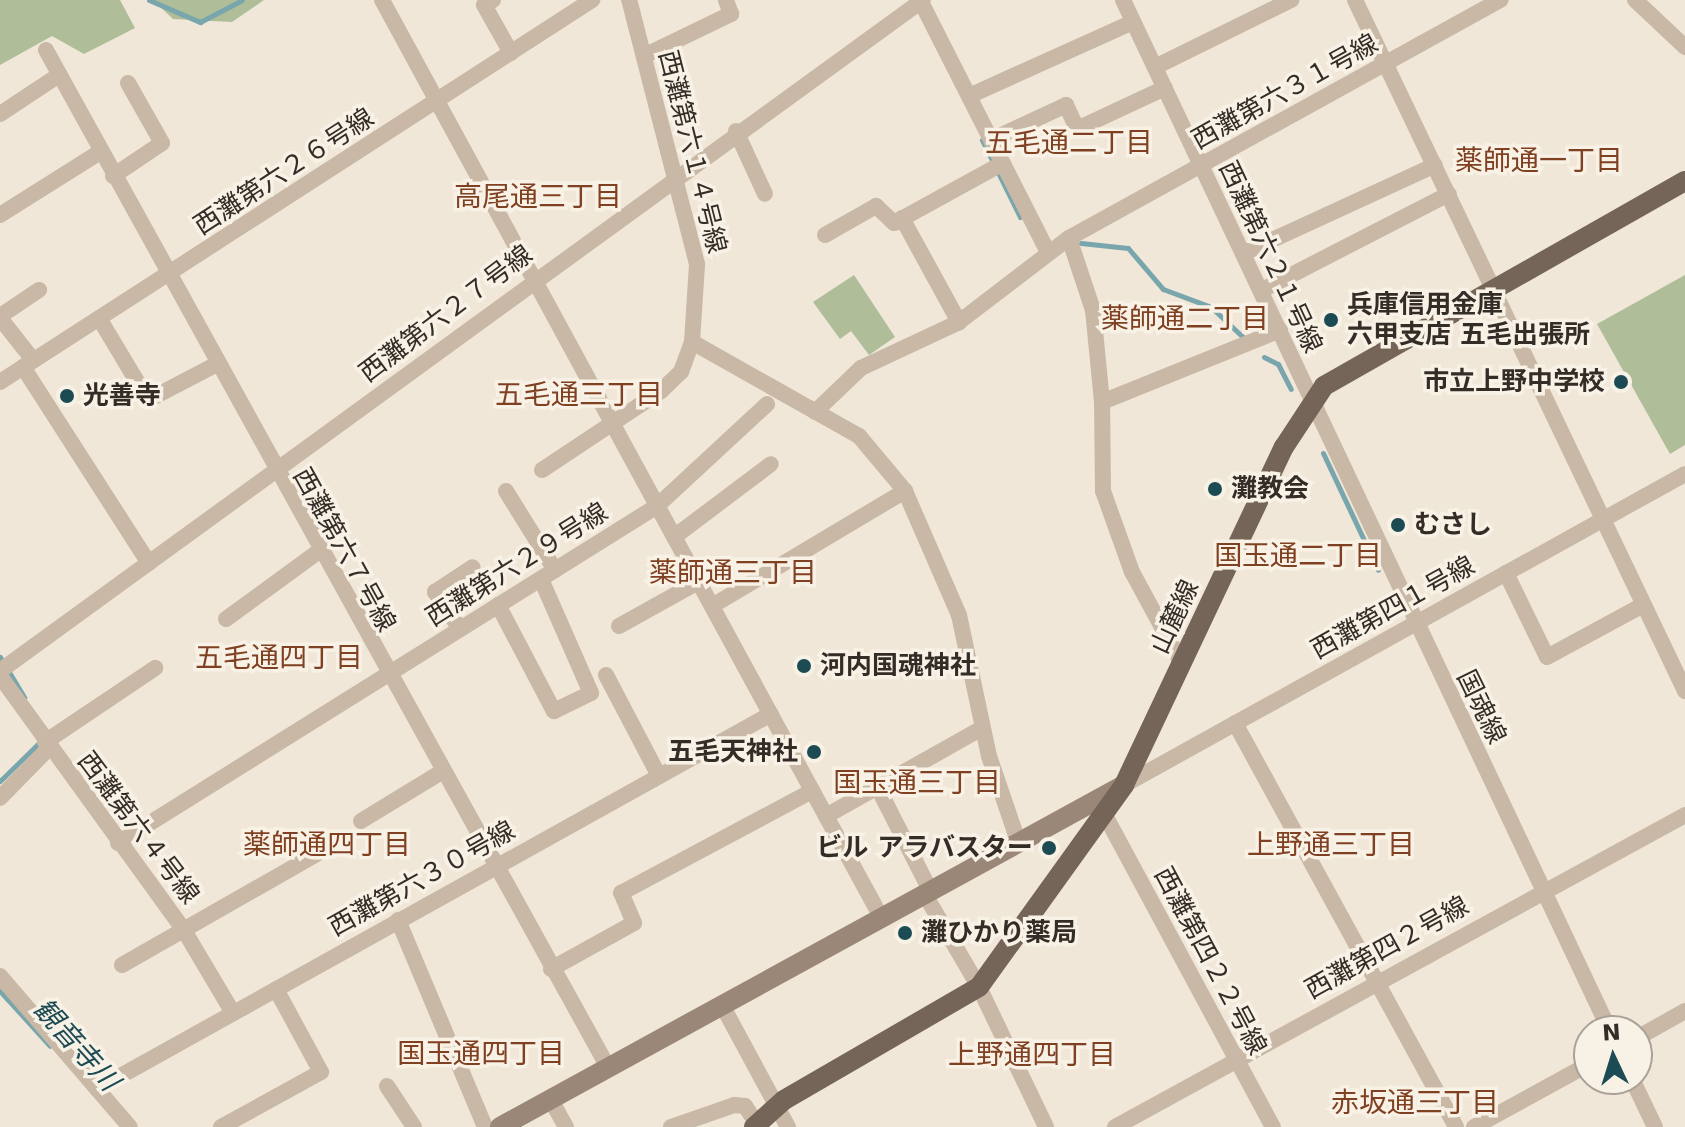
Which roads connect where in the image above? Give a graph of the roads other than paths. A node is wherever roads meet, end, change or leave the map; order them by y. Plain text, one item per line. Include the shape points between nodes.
1 (382, 0) edge
2 (493, 0) edge
3 (592, 0) edge
4 (629, 0) edge
5 (726, 0) edge
6 (922, 0) edge
7 (1123, 0) edge
8 (1291, 0) edge
9 (1355, 0) edge
10 (1501, 0) edge
11 (1635, 0) edge
12 (1133, 22) junction
13 (1685, 47) edge
14 (46, 50) dead end
15 (511, 53) junction
16 (644, 56) junction
17 (1385, 64) junction
18 (1155, 67) junction
19 (59, 75) junction
20 (128, 83) dead end
21 (1165, 88) junction
22 (969, 96) junction
23 (438, 101) junction
24 (0, 114) edge
25 (736, 131) junction
26 (991, 140) junction
27 (100, 152) junction
28 (1003, 163) junction
29 (1200, 165) junction
30 (1435, 165) junction
31 (675, 174) junction
32 (113, 176) junction
33 (1685, 181) edge
34 (765, 194) dead end
35 (1449, 194) junction
36 (0, 215) edge
37 (902, 218) junction
38 (825, 235) dead end
39 (1069, 238) junction
40 (1048, 252) junction
41 (1244, 253) junction
42 (167, 276) junction
43 (533, 279) junction
44 (1494, 289) junction
45 (39, 290) dead end
46 (1262, 290) junction
47 (0, 317) edge
48 (99, 318) junction
49 (959, 322) junction
50 (1280, 330) junction
51 (692, 342) junction
52 (28, 364) junction
53 (215, 365) junction
54 (0, 382) edge
55 (1102, 402) junction
56 (767, 404) dead end
57 (1312, 404) junction
58 (815, 412) junction
59 (612, 424) junction
60 (771, 464) dead end
61 (542, 470) dead end
62 (274, 473) junction
63 (1685, 474) edge
64 (506, 491) dead end
65 (905, 491) junction
66 (657, 506) junction
67 (1602, 521) junction
68 (674, 537) junction
69 (318, 552) junction
70 (149, 563) junction
71 (473, 567) dead end
72 (1506, 573) junction
73 (548, 574) junction
74 (698, 582) junction
75 (498, 605) junction
76 (1643, 605) junction
77 (712, 606) junction
78 (226, 619) dead end
79 (1414, 624) junction
80 (619, 626) dead end
81 (460, 629) junction
82 (1182, 664) junction
83 (155, 668) dead end
84 (0, 673) edge
85 (606, 675) dead end
86 (385, 676) junction
87 (1685, 691) edge
88 (771, 714) junction
89 (1235, 723) junction
90 (982, 728) junction
91 (47, 745) junction
92 (440, 773) junction
93 (659, 776) junction
94 (1124, 785) junction
95 (878, 788) junction
96 (812, 791) junction
97 (0, 798) edge
98 (1685, 815) edge
99 (826, 816) junction
100 (1106, 817) junction
101 (361, 821) dead end
102 (1018, 841) junction
103 (118, 843) junction
104 (318, 853) dead end
105 (492, 867) junction
106 (1543, 889) junction
107 (927, 892) junction
108 (881, 917) junction
109 (398, 920) junction
110 (185, 932) junction
111 (122, 965) dead end
112 (551, 969) junction
113 (0, 976) edge
114 (1375, 982) junction
115 (979, 987) junction
116 (276, 989) junction
117 (722, 1005) junction
118 (1685, 1011) edge
119 (233, 1013) junction
120 (1602, 1015) edge
121 (1653, 1029) edge
122 (1236, 1060) junction
123 (609, 1069) junction
124 (1573, 1073) edge
125 (387, 1086) dead end
126 (97, 1089) junction
127 (1640, 1095) edge
128 (551, 1100) junction
129 (776, 1107) junction
130 (755, 1125) edge
131 (130, 1127) edge
132 (221, 1127) edge
133 (414, 1127) edge
134 (485, 1127) edge
135 (500, 1127) edge
136 (566, 1127) edge
137 (671, 1127) edge
138 (788, 1127) edge
139 (1046, 1127) edge
140 (1115, 1127) edge
141 (1273, 1127) edge
142 (1456, 1127) edge
143 (1474, 1127) edge
144 (1655, 1127) edge

1 - 23 street
2 - 15 street via 484,5
3 - 15 street, 西灘第六２６号線
4 - 16 street, 西灘第六１４号線
5 - 16 street via 731,14
6 - 22 street
6 - 25 street, 西灘第六２７号線
7 - 12 street, 西灘第六２１号線
8 - 18 street
9 - 17 street
10 - 17 street, 西灘第六３１号線
11 - 13 street
12 - 18 street, 西灘第六２１号線
12 - 22 street
14 - 19 street, 西灘第六７号線
15 - 23 street, 西灘第六２６号線
16 - 31 street, 西灘第六１４号線
17 - 29 street, 西灘第六３１号線
17 - 30 street
18 - 21 street, 西灘第六２１号線
19 - 24 street
19 - 27 street, 西灘第六７号線
20 - 32 street via 162,143
21 - 26 street via 1077,129 1066,105
21 - 29 street, 西灘第六２１号線
22 - 26 street
23 - 42 street, 西灘第六２６号線
23 - 43 street
25 - 31 street, 西灘第六２７号線
25 - 34 street
26 - 28 street
27 - 32 street, 西灘第六７号線
27 - 36 street
28 - 37 street
28 - 40 street
29 - 39 street, 西灘第六３１号線
29 - 41 street, 西灘第六２１号線
30 - 35 street
30 - 41 street
31 - 43 street, 西灘第六２７号線
31 - 51 street, 西灘第六１４号線 via 697,264
32 - 42 street, 西灘第六７号線
33 - 44 main road, 山麓線
35 - 44 street
35 - 46 street
37 - 38 street via 894,223 876,206
37 - 49 street
39 - 40 street, 西灘第六３１号線
39 - 55 street via 1093,310
40 - 49 street, 西灘第六３１号線
41 - 46 street, 西灘第六２１号線
42 - 48 street, 西灘第六２６号線
42 - 53 street, 西灘第六７号線
43 - 59 street
43 - 62 street, 西灘第六２７号線
44 - 57 main road, 山麓線 via 1324,386
44 - 67 street
45 - 47 street
46 - 50 street, 西灘第六２１号線
47 - 52 street
48 - 52 street, 西灘第六２６号線
48 - 53 street via 148,400
49 - 58 street, 西灘第六３１号線 via 861,368
50 - 55 street
50 - 57 street, 西灘第六２１号線
51 - 58 street
51 - 59 street, 西灘第六１４号線 via 681,372
52 - 54 street, 西灘第六２６号線
52 - 70 street
53 - 62 street, 西灘第六７号線
55 - 82 street via 1103,491 1132,572
56 - 66 street, 西灘第六２９号線
57 - 79 street, 国魂線
57 - 82 main road, 山麓線
58 - 65 street via 859,436
59 - 61 street, 西灘第六１４号線
59 - 66 street
60 - 68 street
62 - 69 street, 西灘第六７号線
62 - 70 street, 西灘第六２７号線
63 - 67 street, 西灘第四１号線
64 - 73 street
65 - 77 street
65 - 90 street via 959,615
66 - 68 street
66 - 73 street, 西灘第六２９号線
67 - 72 street, 西灘第四１号線
67 - 76 street
68 - 74 street
69 - 78 street
69 - 86 street, 西灘第六７号線
70 - 84 street, 西灘第六２７号線
71 - 81 street via 435,592
72 - 76 street via 1547,657
72 - 79 street, 西灘第四１号線
73 - 75 street, 西灘第六２９号線
73 - 75 street via 591,693 554,711
74 - 77 street
74 - 80 street
75 - 81 street, 西灘第六２９号線
76 - 87 street
77 - 88 street
79 - 89 street, 西灘第四１号線
79 - 106 street, 国魂線
81 - 86 street, 西灘第六２９号線
82 - 94 main road, 山麓線
83 - 91 street
84 - 91 street, 西灘第六４号線
85 - 93 street
86 - 92 street, 西灘第六７号線
86 - 103 street, 西灘第六２９号線
88 - 93 street, 西灘第六３０号線
88 - 96 street
89 - 94 street, 西灘第四１号線
89 - 114 street
90 - 95 street
90 - 102 street
91 - 97 street
91 - 103 street, 西灘第六４号線
92 - 101 street
92 - 105 street, 西灘第六７号線
93 - 105 street, 西灘第六３０号線
94 - 100 main road, 山麓線
94 - 102 street
95 - 99 street
95 - 107 street
96 - 99 street
96 - 112 street via 621,893 634,923
98 - 106 street, 西灘第四２号線
99 - 108 street
100 - 115 main road, 山麓線
100 - 122 street, 西灘第四２２号線
102 - 107 street
103 - 110 street, 西灘第六４号線
104 - 110 street
105 - 109 street, 西灘第六３０号線
105 - 112 street, 西灘第六７号線
106 - 114 street, 西灘第四２号線
106 - 120 street, 国魂線
107 - 108 street
107 - 115 street
108 - 117 street
109 - 116 street, 西灘第六３０号線
109 - 134 street
110 - 111 street
110 - 119 street, 西灘第六４号線
112 - 123 street, 西灘第六７号線
113 - 126 street
114 - 122 street, 西灘第四２号線
114 - 142 street
115 - 129 main road, 山麓線
115 - 139 street
116 - 119 street, 西灘第六３０号線
116 - 132 street via 321,1072
117 - 123 street
117 - 129 street
118 - 121 street
119 - 126 street, 西灘第六３０号線
122 - 140 street, 西灘第四２号線
122 - 141 street, 西灘第四２２号線
123 - 128 street
124 - 143 street
125 - 133 street
126 - 131 street
127 - 144 street
128 - 135 street
128 - 136 street
129 - 130 main road, 山麓線
129 - 138 street
130 - 137 street via 745,1106 734,1105

